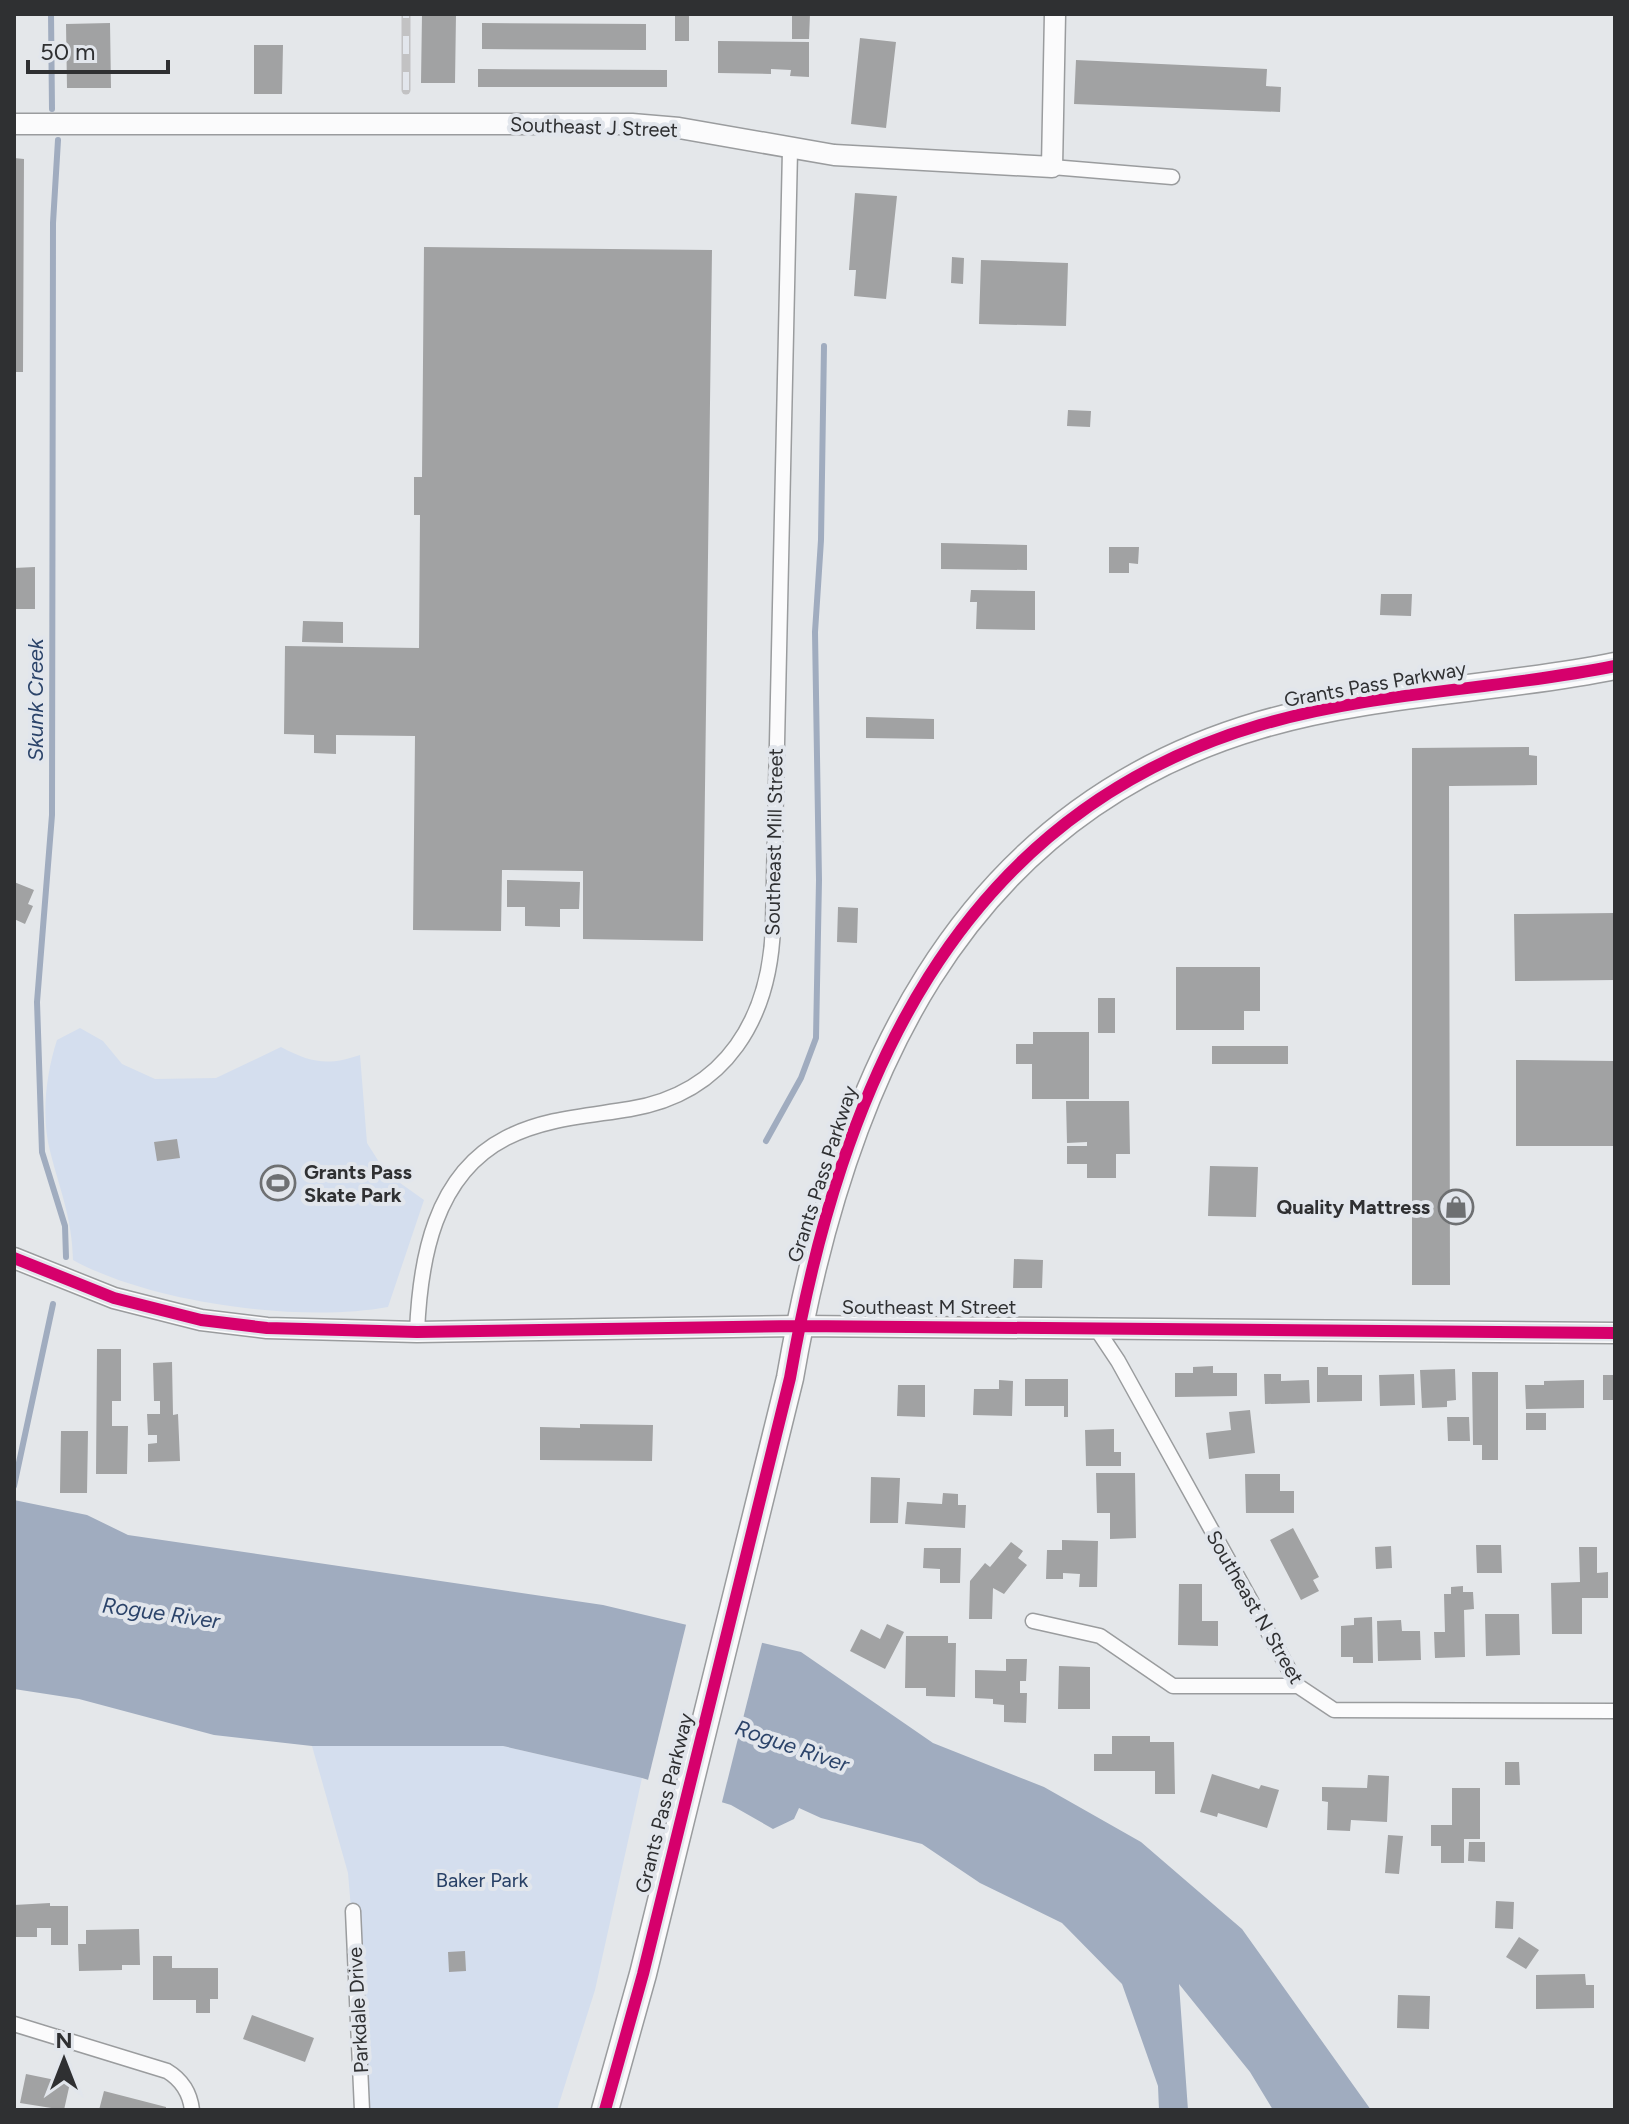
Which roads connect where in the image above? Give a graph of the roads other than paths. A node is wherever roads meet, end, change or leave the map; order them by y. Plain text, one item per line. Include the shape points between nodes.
1 (1055, 14) edge
2 (14, 124) edge
3 (790, 150) junction
4 (1052, 167) junction
5 (1172, 177) dead end
6 (1615, 666) edge
7 (14, 1258) edge
8 (799, 1326) junction
9 (1098, 1331) junction
10 (417, 1332) junction
11 (1615, 1333) edge
12 (1033, 1621) dead end
13 (1298, 1686) junction
14 (1615, 1711) edge
15 (353, 1911) dead end
16 (14, 2024) edge
17 (192, 2110) edge
18 (362, 2110) edge
19 (605, 2110) edge

1 - 4 street
2 - 3 street, Southeast J Street via 632,124
3 - 4 street, Southeast J Street
3 - 10 street, Southeast Mill Street via 768,984 741,1043 686,1088 633,1108 524,1130 473,1163 431,1230 419,1285
4 - 5 street, Southeast J Street
6 - 8 highway, Grants Pass Parkway via 1367,702 1259,725 1155,769 1046,841 1001,881 949,943 894,1034 843,1162
7 - 10 street, Southeast M Street via 114,1298 216,1323
8 - 9 street, Southeast M Street
8 - 10 street, Southeast M Street
8 - 19 highway, Grants Pass Parkway via 643,1974
9 - 11 street, Southeast M Street
9 - 13 street, Southeast N Street
12 - 13 street via 1100,1636 1173,1686
13 - 14 street, Southeast N Street via 1334,1710
15 - 18 street, Parkdale Drive
16 - 17 street via 167,2071 186,2090

